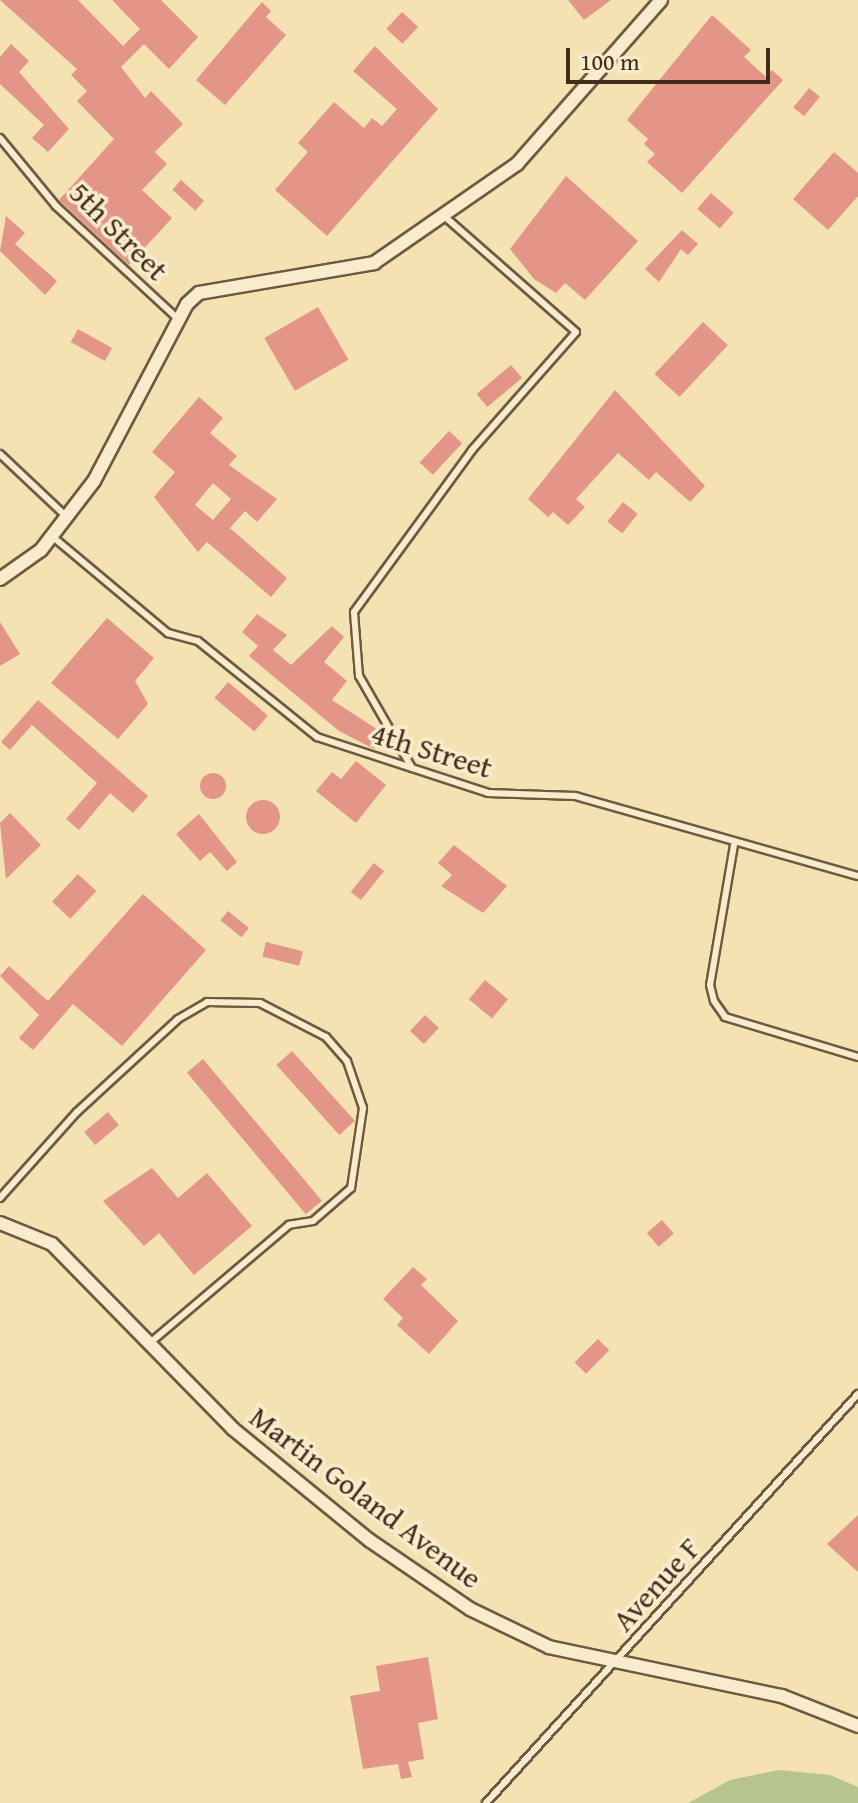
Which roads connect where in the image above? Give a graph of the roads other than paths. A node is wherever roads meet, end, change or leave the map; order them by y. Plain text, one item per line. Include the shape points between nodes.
1 (661, 0) edge
2 (0, 138) edge
3 (444, 216) junction
4 (177, 318) junction
5 (0, 454) edge
6 (68, 518) junction
7 (53, 537) junction
8 (0, 579) edge
9 (412, 768) junction
10 (734, 845) junction
11 (858, 876) edge
12 (858, 1057) edge
13 (0, 1198) edge
14 (0, 1223) edge
15 (148, 1345) junction
16 (858, 1394) edge
17 (614, 1663) junction
18 (858, 1726) edge
19 (486, 1803) edge

1 - 3 street via 517,164
2 - 4 lane, 5th Street via 56,206
3 - 4 street via 360,270 199,293
3 - 9 lane via 576,332 472,450 354,612 359,676
4 - 6 street
5 - 6 lane
6 - 7 street
7 - 8 street
7 - 9 lane, 4th Street via 168,633 198,641 317,737
9 - 10 lane, 4th Street via 488,793 575,796
10 - 11 lane, 4th Street
10 - 12 lane via 710,985 714,1001 725,1017
13 - 15 lane via 77,1112 178,1019 207,1002 260,1003 326,1037 347,1061 361,1095 351,1188 313,1221 289,1225
14 - 15 street, Martin Goland Avenue via 61,1251
15 - 17 street, Martin Goland Avenue via 286,1473 470,1609 549,1647
16 - 17 lane, Avenue F
17 - 18 street, Martin Goland Avenue via 782,1696
17 - 19 lane, Avenue F

